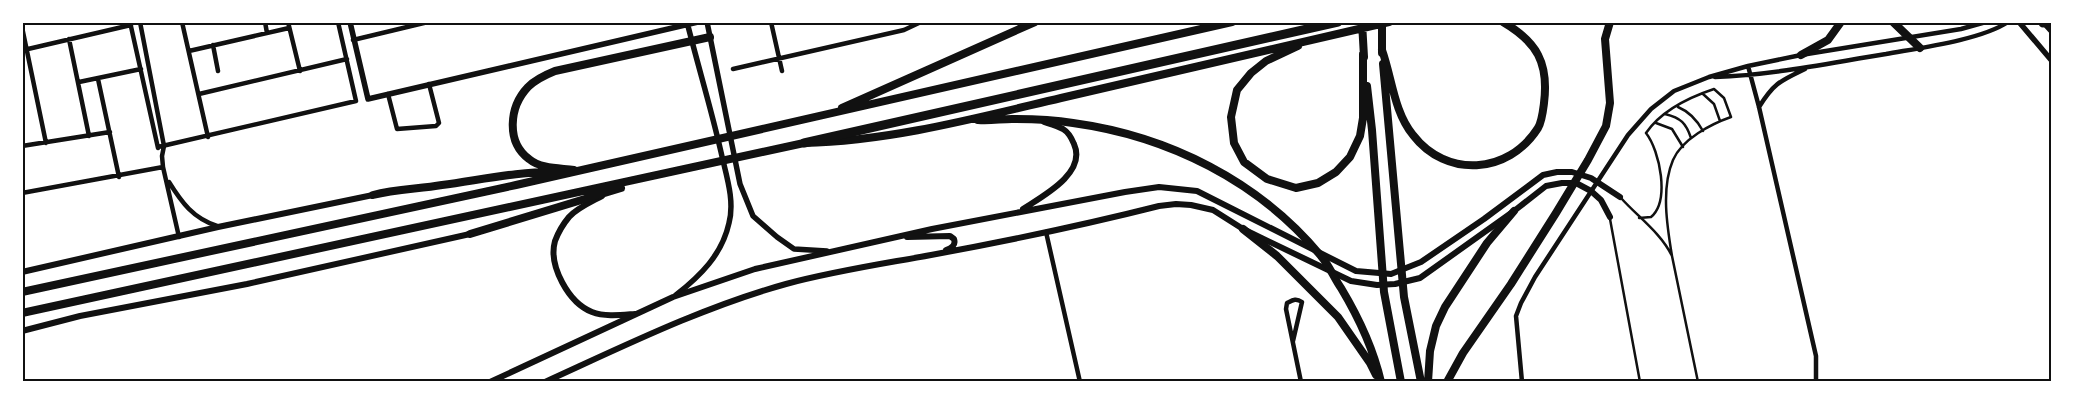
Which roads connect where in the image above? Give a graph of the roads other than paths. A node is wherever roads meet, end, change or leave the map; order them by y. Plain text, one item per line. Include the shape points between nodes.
1 (140, 22) edge
2 (182, 22) edge
3 (265, 22) edge
4 (338, 22) edge
5 (350, 22) edge
6 (428, 22) edge
7 (698, 22) edge
8 (707, 22) edge
9 (771, 22) edge
10 (922, 22) edge
11 (1035, 22) edge
12 (1232, 22) edge
13 (1338, 22) edge
14 (1362, 22) edge
15 (1382, 22) edge
16 (1389, 22) edge
17 (1503, 22) edge
18 (1610, 22) edge
19 (1840, 22) edge
20 (1894, 22) edge
21 (1986, 22) edge
22 (2008, 22) edge
23 (2019, 22) edge
24 (2043, 23) edge
25 (131, 24) edge
26 (687, 24) edge
27 (289, 25) edge
28 (22, 27) edge
29 (2052, 32) edge
30 (267, 33) junction
31 (710, 37) junction
32 (1908, 37) junction
33 (70, 39) junction
34 (1314, 39) junction
35 (354, 40) junction
36 (692, 40) junction
37 (213, 45) junction
38 (1920, 48) junction
39 (28, 49) junction
40 (188, 50) junction
41 (1382, 50) junction
42 (1363, 54) junction
43 (1801, 55) junction
44 (347, 59) junction
45 (778, 60) junction
46 (2052, 61) edge
47 (1748, 66) junction
48 (1808, 67) junction
49 (733, 69) dead end
50 (141, 70) junction
51 (218, 71) dead end
52 (300, 71) junction
53 (782, 71) dead end
54 (1750, 76) junction
55 (1709, 77) junction
56 (98, 79) junction
57 (79, 82) junction
58 (429, 84) junction
59 (1702, 93) junction
60 (199, 94) junction
61 (388, 94) junction
62 (1677, 107) junction
63 (1759, 107) junction
64 (1664, 114) junction
65 (827, 115) junction
66 (971, 119) junction
67 (1043, 121) junction
68 (1720, 121) junction
69 (1655, 122) junction
70 (1703, 131) junction
71 (110, 132) junction
72 (89, 136) junction
73 (208, 136) junction
74 (1691, 138) junction
75 (46, 142) junction
76 (804, 143) junction
77 (22, 146) edge
78 (164, 146) junction
79 (158, 147) junction
80 (1683, 147) junction
81 (162, 156) junction
82 (163, 167) junction
83 (578, 171) junction
84 (570, 173) junction
85 (664, 174) junction
86 (119, 177) junction
87 (167, 179) junction
88 (612, 190) junction
89 (22, 193) edge
90 (373, 195) joint
91 (1620, 197) joint
92 (1514, 211) junction
93 (1018, 212) junction
94 (1610, 217) joint
95 (1639, 218) junction
96 (218, 227) junction
97 (1243, 229) junction
98 (1046, 232) junction
99 (470, 234) joint
100 (179, 236) junction
101 (890, 238) junction
102 (836, 251) junction
103 (931, 255) junction
104 (1672, 256) junction
105 (22, 272) edge
106 (22, 292) edge
107 (674, 297) junction
108 (22, 313) edge
109 (638, 314) junction
110 (22, 331) edge
111 (1293, 341) junction
112 (546, 381) edge
113 (490, 382) edge
114 (1080, 382) edge
115 (1300, 382) edge
116 (1380, 382) edge
117 (1401, 382) edge
118 (1421, 382) edge
119 (1428, 382) edge
120 (1447, 382) edge
121 (1522, 382) edge
122 (1640, 382) edge
123 (1698, 382) edge
124 (1816, 382) edge

1 - 78 street
2 - 40 street
3 - 30 street
4 - 44 street
5 - 35 street
6 - 35 street
7 - 26 street
8 - 31 street
9 - 45 street
10 - 45 street via 904,30
11 - 65 highway
12 - 65 highway
13 - 76 highway
14 - 42 highway
15 - 41 highway
16 - 34 highway
17 - 41 highway via 1535,47 1544,70 1543,113 1538,128 1512,155 1475,167 1440,160 1413,136 1400,114
18 - 120 highway via 1605,39 1610,103 1606,126 1556,213 1462,353
19 - 43 highway via 1828,40
20 - 32 highway
21 - 32 street
22 - 38 street via 1983,34
23 - 46 street
24 - 29 street
25 - 33 street
25 - 50 street
26 - 36 street
26 - 58 street
27 - 30 street
27 - 52 street
28 - 39 street
30 - 37 street
31 - 36 highway
31 - 102 street via 740,184 753,216 794,249
32 - 38 highway
32 - 43 street
33 - 39 street
33 - 57 street
34 - 42 highway via 1266,61 1252,73 1237,90 1231,117 1234,143 1244,162 1267,179 1296,188 1318,183 1336,172 1350,157 1360,136 1363,118
34 - 66 highway
35 - 61 street via 368,98
36 - 83 highway via 555,71 527,88 515,112 512,127 518,148 541,166
36 - 107 street via 730,190 731,210 729,224 716,255 704,272
37 - 40 street
37 - 51 street
38 - 48 street
39 - 75 street
40 - 60 street
41 - 118 highway via 1404,297
42 - 117 highway via 1384,292
43 - 47 street
44 - 52 street
44 - 73 street via 356,101
45 - 49 street
45 - 53 street
47 - 54 street
47 - 55 street
48 - 54 street
48 - 63 street via 1777,84
50 - 56 street
50 - 79 street
52 - 60 street
54 - 55 street
54 - 63 street
55 - 121 street via 1674,91 1651,109 1628,135 1535,277 1516,316
56 - 57 street
56 - 71 street
57 - 72 street
58 - 61 street
58 - 61 street via 439,123 436,126 397,129
59 - 62 lane
59 - 68 lane via 1714,104
59 - 68 lane via 1714,89 1724,98 1731,117
60 - 73 street
62 - 64 lane
62 - 70 lane via 1687,111
63 - 124 street via 1816,356
64 - 69 lane
64 - 74 lane via 1678,118
65 - 83 highway
66 - 67 highway
66 - 76 highway via 865,139
67 - 93 main road via 1063,129 1072,140 1076,147 1075,166 1049,191
67 - 116 highway via 1071,122 1112,130 1160,144 1220,170 1250,191 1322,257 1356,314 1375,355
68 - 70 lane
69 - 80 lane via 1672,129
69 - 95 lane via 1646,133 1654,144 1661,175 1659,208 1651,218
70 - 74 lane
71 - 72 street
71 - 86 street
72 - 75 street
73 - 78 street
74 - 80 lane
75 - 77 street
76 - 85 highway
78 - 79 street
78 - 81 street
79 - 81 street
80 - 104 lane via 1673,160 1666,194
81 - 82 street
82 - 86 street
82 - 87 street
83 - 84 highway
84 - 90 highway via 544,172
84 - 106 highway
85 - 88 highway
85 - 108 highway
86 - 89 street
87 - 96 street via 192,214
87 - 100 street
88 - 99 highway
88 - 109 main road via 570,215 555,241 555,258 565,288 583,307 602,315
90 - 96 main road
91 - 93 main road via 1591,178 1572,172 1543,175 1420,262 1392,274 1356,271 1197,191 1159,187
91 - 95 lane
92 - 94 main road via 1546,186 1576,183 1601,200
92 - 97 main road via 1420,278 1395,284 1351,281
92 - 119 highway via 1472,264 1445,307 1430,351
93 - 101 main road
94 - 122 lane
95 - 104 lane via 1659,235
96 - 100 main road
97 - 98 main road via 1213,210 1176,204
97 - 116 highway via 1277,256 1338,317
98 - 103 main road
98 - 114 street
99 - 110 main road
100 - 105 main road
101 - 102 main road
101 - 103 main road via 953,237 951,249
102 - 107 main road via 755,269
103 - 112 main road via 830,273 744,297
104 - 123 lane
107 - 109 main road
109 - 113 main road
111 - 111 street via 1302,312 1302,302 1298,300 1287,303 1286,309
111 - 115 street

